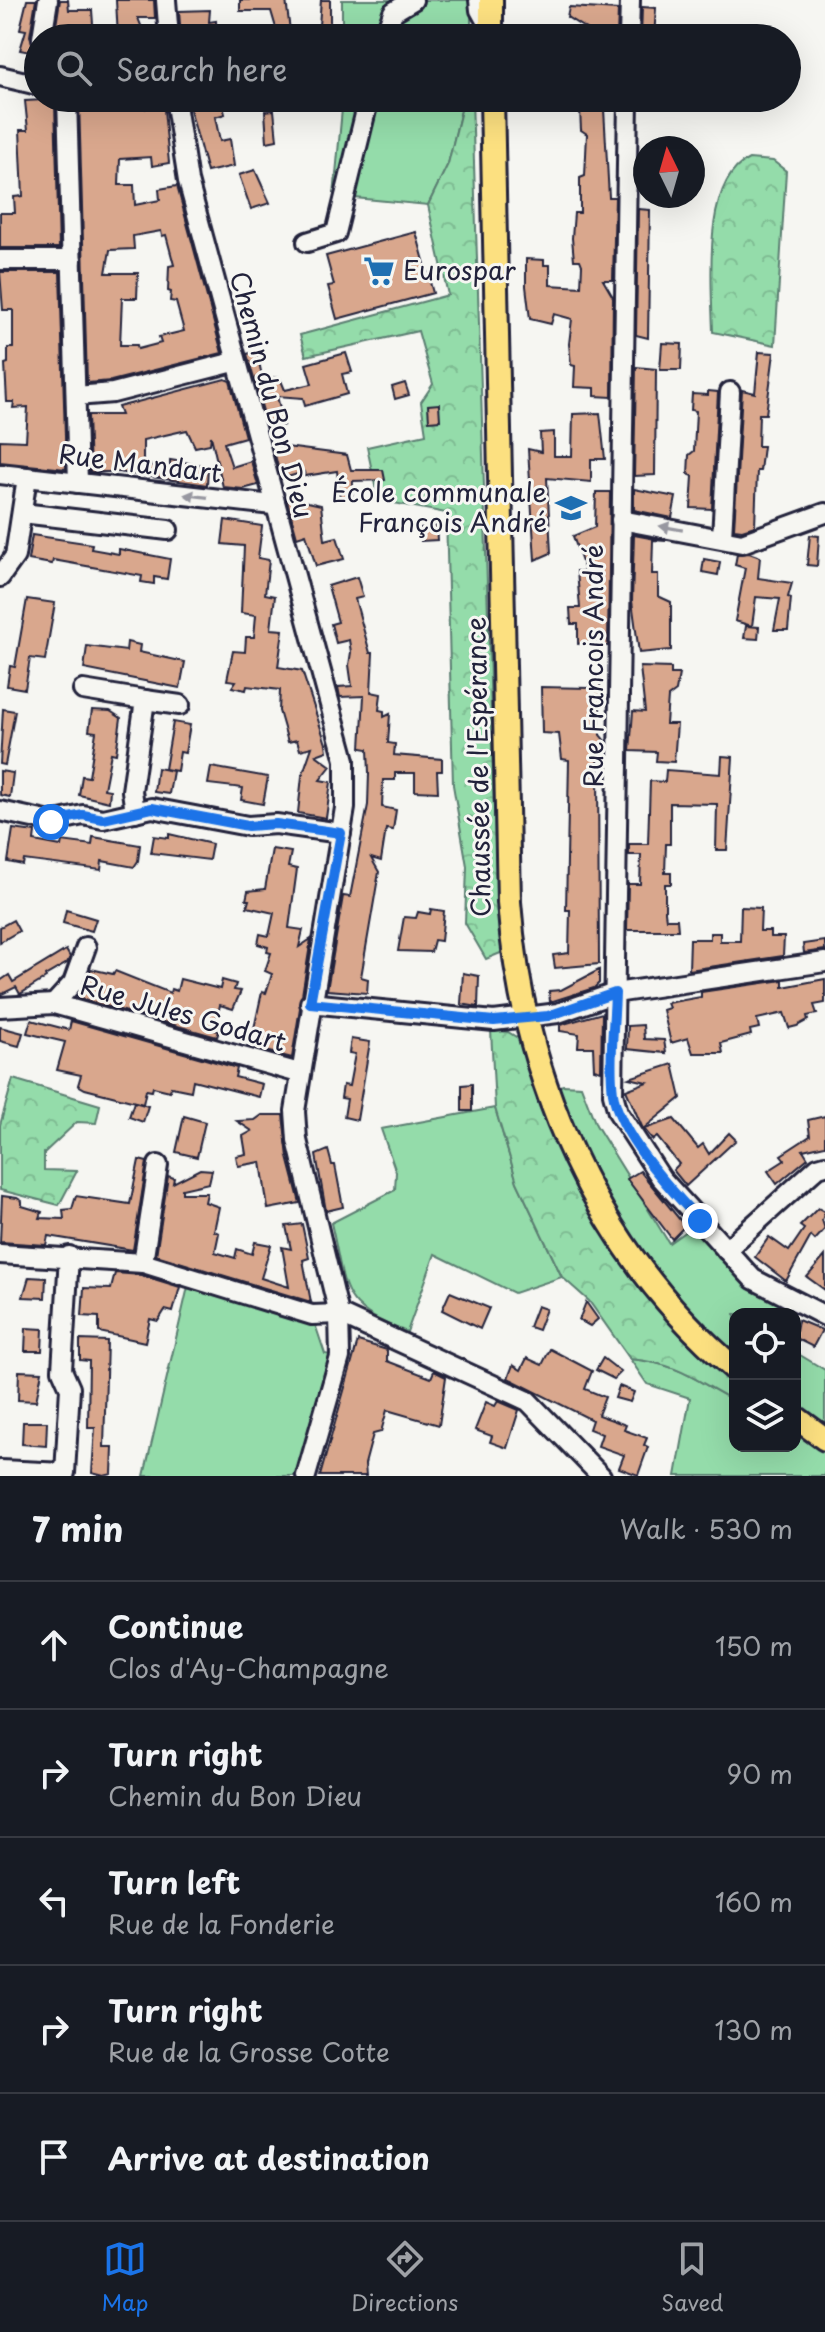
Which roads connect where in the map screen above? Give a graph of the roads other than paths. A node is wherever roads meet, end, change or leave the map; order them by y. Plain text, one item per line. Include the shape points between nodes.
1 (48, 0) edge
2 (166, 0) edge
3 (413, 0) edge
4 (479, 0) edge
5 (491, 0) edge
6 (630, 0) edge
7 (44, 24) edge
8 (168, 24) edge
9 (389, 24) edge
10 (486, 24) edge
11 (491, 24) edge
12 (629, 24) edge
13 (0, 76) edge
14 (24, 81) edge
15 (67, 112) edge
16 (177, 112) edge
17 (366, 112) edge
18 (492, 112) edge
19 (628, 112) edge
20 (307, 242) dead end
21 (0, 260) edge
22 (72, 260) junction
23 (234, 362) junction
24 (730, 392) dead end
25 (76, 396) junction
26 (0, 474) edge
27 (27, 477) junction
28 (78, 483) junction
29 (273, 505) junction
30 (22, 513) junction
31 (825, 513) edge
32 (621, 520) junction
33 (168, 530) dead end
34 (722, 537) junction
35 (0, 577) edge
36 (83, 690) dead end
37 (145, 700) junction
38 (180, 705) dead end
39 (0, 811) edge
40 (135, 812) junction
41 (341, 833) junction
42 (86, 947) dead end
43 (825, 962) edge
44 (615, 993) junction
45 (310, 1003) junction
46 (54, 1004) junction
47 (0, 1007) edge
48 (525, 1017) junction
49 (299, 1073) junction
50 (158, 1165) dead end
51 (825, 1165) edge
52 (726, 1250) junction
53 (0, 1254) edge
54 (69, 1256) junction
55 (143, 1263) junction
56 (339, 1314) junction
57 (825, 1316) edge
58 (729, 1363) edge
59 (801, 1421) edge
60 (825, 1439) edge
61 (0, 1470) edge
62 (66, 1475) edge
63 (306, 1476) edge
64 (601, 1476) edge

1 - 7 street
2 - 8 street
3 - 9 street via 393,12
4 - 10 street
5 - 11 main road
6 - 12 street
13 - 14 street
15 - 22 street
16 - 23 street, Chemin du Bon Dieu via 188,181
17 - 20 street via 336,233
18 - 48 main road, Chaussée de l'Espérance via 509,902
19 - 32 street, Rue Francois André
21 - 22 street
22 - 25 street
23 - 25 street via 113,393
23 - 29 street, Chemin du Bon Dieu
24 - 34 street
25 - 28 street
26 - 27 street, Rue Mandart
27 - 28 street, Rue Mandart
27 - 30 street
29 -> 28 street, Rue Mandart
29 - 41 street, Chemin du Bon Dieu via 345,760
30 - 33 street
30 - 35 street via 15,556
31 - 34 street via 742,543
34 -> 32 street
32 - 44 street, Rue Francois André
36 - 37 street
37 - 38 street
37 - 40 street via 132,791
39 - 40 street via 51,822
40 - 41 street via 152,808 248,826 276,824
41 - 45 street, Chemin du Bon Dieu
42 - 46 street via 73,983
43 - 44 street
44 - 48 street via 558,1013
44 - 52 street, Rue Francois André via 612,1074 618,1112 661,1178
45 - 48 street via 494,1021
45 - 49 street, Chemin du Bon Dieu
46 - 47 street, Rue Jules Godart
46 - 49 street, Rue Jules Godart
48 - 58 main road, Chaussée de l'Espérance via 559,1124 595,1201 674,1309
49 - 56 street, Chemin du Bon Dieu via 297,1140
50 - 55 street
51 - 52 street
52 - 57 street, Rue Francois André via 753,1279
53 - 54 street
54 - 55 street
54 - 62 street via 62,1370 70,1388
55 - 56 street via 312,1315
56 - 63 street, Chemin du Bon Dieu via 340,1357
56 - 64 street via 528,1401
59 - 60 main road
61 - 62 street

